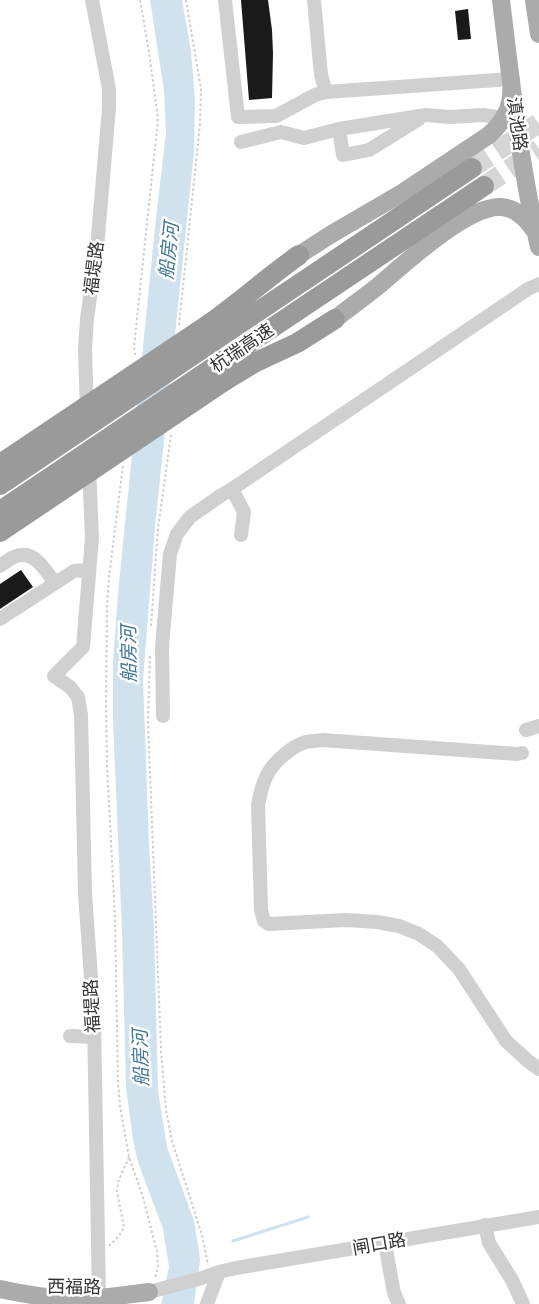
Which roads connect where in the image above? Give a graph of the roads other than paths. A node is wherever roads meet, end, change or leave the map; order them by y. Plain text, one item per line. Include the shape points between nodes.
1 (92, 0) edge
2 (225, 0) edge
3 (314, 0) edge
4 (501, 0) edge
5 (536, 8) edge
6 (539, 34) edge
7 (511, 79) junction
8 (326, 92) junction
9 (426, 115) junction
10 (510, 119) junction
11 (338, 129) junction
12 (241, 142) dead end
13 (472, 168) tunnel mouth
14 (484, 186) tunnel mouth
15 (538, 240) edge
16 (299, 255) joint
17 (539, 284) edge
18 (334, 319) joint
19 (212, 332) junction
20 (224, 371) junction
21 (0, 464) edge
22 (0, 485) edge
23 (226, 492) junction
24 (0, 511) edge
25 (0, 532) edge
26 (241, 535) dead end
27 (0, 566) edge
28 (89, 570) junction
29 (55, 583) junction
30 (0, 619) edge
31 (163, 716) dead end
32 (522, 753) dead end
33 (70, 1036) dead end
34 (94, 1036) junction
35 (539, 1068) edge
36 (539, 1217) edge
37 (486, 1225) junction
38 (385, 1244) junction
39 (208, 1274) junction
40 (0, 1281) edge
41 (150, 1286) joint
42 (0, 1289) edge
43 (99, 1293) junction
44 (207, 1304) edge
45 (400, 1304) edge
46 (524, 1304) edge

1 - 28 street, 福堤路 via 109,89 109,108 85,349 92,538
2 - 8 street via 238,117 276,116
3 - 8 street via 321,75
4 - 7 main road, 滇池路
5 - 6 main road
7 - 8 street
7 - 10 main road, 滇池路
9 - 10 street via 483,115
9 - 11 street
9 - 11 street via 369,150 343,155
10 - 15 main road, 滇池路
10 - 16 main road via 386,204
11 - 12 street via 304,138 281,132
13 - 19 highway, 杭瑞高速
14 - 20 highway, 杭瑞高速
15 - 18 main road via 525,219 511,209 498,207 481,211 440,236
16 - 19 highway via 238,303
17 - 23 street
18 - 20 highway via 297,343 256,362
19 - 21 highway, bridge
19 - 22 highway, 杭瑞高速, bridge
20 - 24 highway, 杭瑞高速, bridge
20 - 25 highway, bridge
23 - 26 street via 244,512
23 - 31 street via 190,518 177,534 170,554 162,646
27 - 29 street via 14,557 34,558
28 - 29 street via 74,571
28 - 34 street, 福堤路 via 83,647 54,676 70,686 78,697 81,715 85,893
29 - 30 street
32 - 35 street via 322,740 305,742 292,749 268,771 261,789 258,805 260,910 264,921 269,924 346,920 377,922 419,934 437,946 459,969 506,1041
33 - 34 street
34 - 43 street, 福堤路
36 - 37 street, 闸口路
37 - 38 street, 闸口路
37 - 46 street via 489,1243
38 - 39 street, 闸口路
38 - 45 street via 394,1293
39 - 41 street, 闸口路
39 - 44 street
40 - 43 main road, 西福路
41 - 43 main road, 西福路
42 - 43 main road, 西福路 via 62,1298

